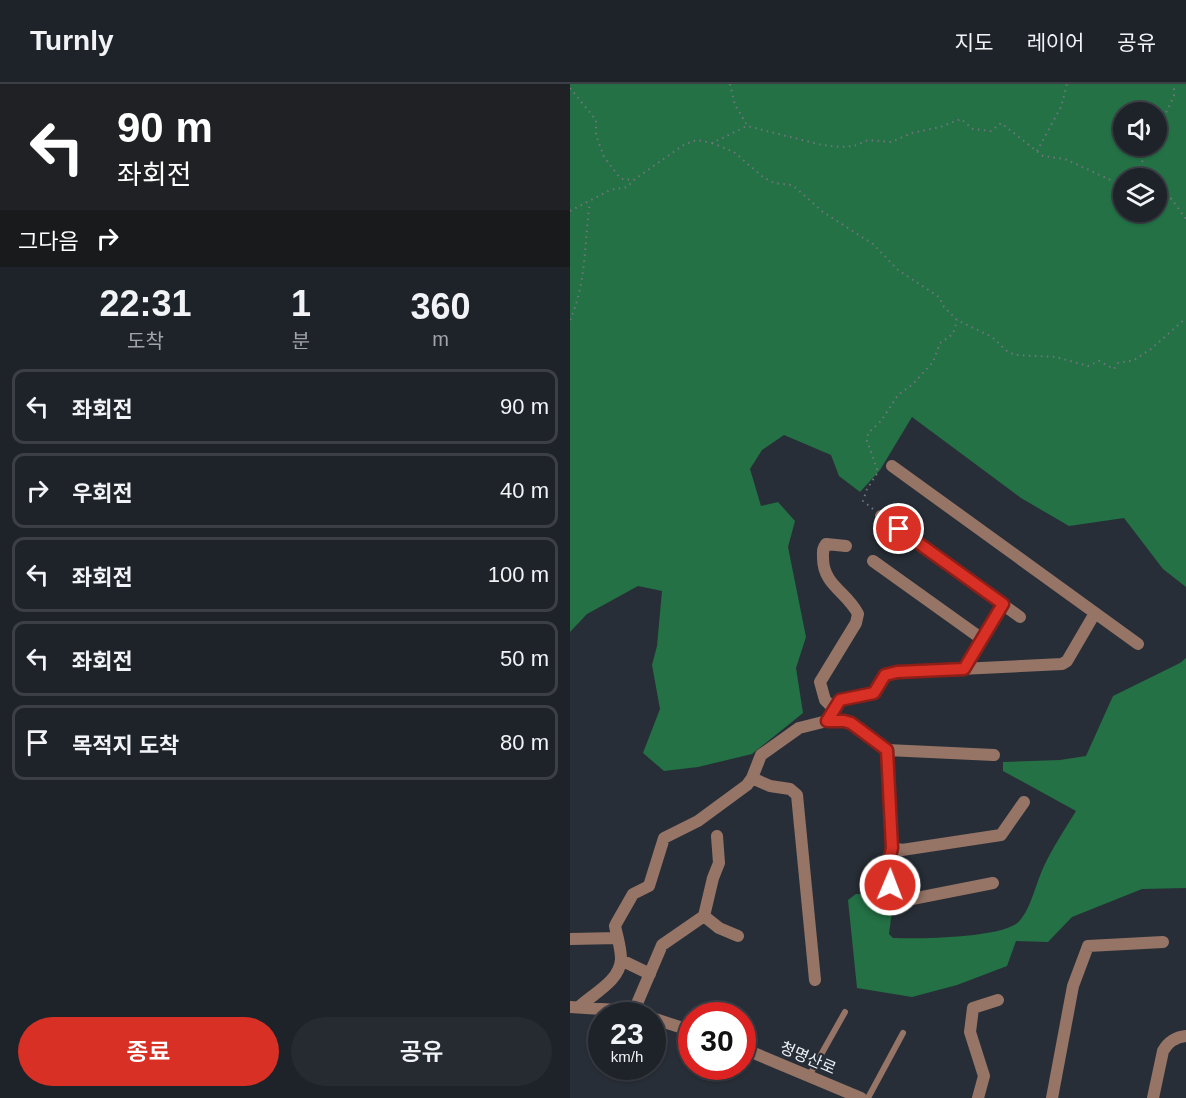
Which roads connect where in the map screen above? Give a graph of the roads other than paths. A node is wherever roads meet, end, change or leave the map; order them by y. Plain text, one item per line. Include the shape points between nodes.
1 (892, 466) dead end
2 (881, 516) road end
3 (846, 546) dead end
4 (873, 561) dead end
5 (1003, 604) junction
6 (1095, 613) junction
7 (1020, 617) dead end
8 (982, 639) junction
9 (1138, 644) dead end
10 (964, 669) junction
11 (834, 709) junction
12 (827, 721) junction
13 (887, 750) junction
14 (994, 755) dead end
15 (752, 778) junction
16 (1024, 802) dead end
17 (717, 836) dead end
18 (892, 848) junction
19 (993, 883) dead end
20 (704, 916) junction
21 (738, 936) dead end
22 (618, 938) junction
23 (570, 939) edge
24 (1163, 942) dead end
25 (621, 960) junction
26 (650, 974) junction
27 (814, 980) dead end
28 (998, 1000) dead end
29 (642, 1002) edge
30 (575, 1007) edge
31 (845, 1011) dead end
32 (903, 1033) dead end
33 (1186, 1036) edge
34 (756, 1054) edge
35 (809, 1077) junction
36 (861, 1098) edge
37 (868, 1098) edge
38 (978, 1098) edge
39 (1052, 1098) edge
40 (1152, 1098) edge

1 - 6 street
2 - 5 street
3 - 11 street via 826,544 823,549 823,566 831,584 858,614 820,682 825,700
4 - 8 street
5 - 7 street
5 - 8 street
6 - 9 street
6 - 10 street via 1062,664
8 - 10 street
10 - 11 street via 885,675 874,693 840,700
11 - 12 street
12 - 13 street via 851,723
12 - 15 street via 799,728 761,755
13 - 14 street
13 - 18 street
15 - 22 street via 698,821 664,838 649,886 633,894 616,922
15 - 27 street via 790,789 797,795
16 - 18 street via 1001,835 902,850
17 - 20 street via 719,863
18 - 19 street via 890,885 908,899
20 - 21 street
20 - 26 street via 662,945
22 - 23 street
22 - 25 street
24 - 39 street via 1088,946 1074,986
25 - 26 street
25 - 30 street via 611,981
26 - 29 street
28 - 38 street via 973,1008 970,1032 984,1076
31 - 35 lane
32 - 37 lane
33 - 40 street via 1177,1038 1163,1051
34 - 35 street, 청명산로
35 - 36 street, 청명산로

